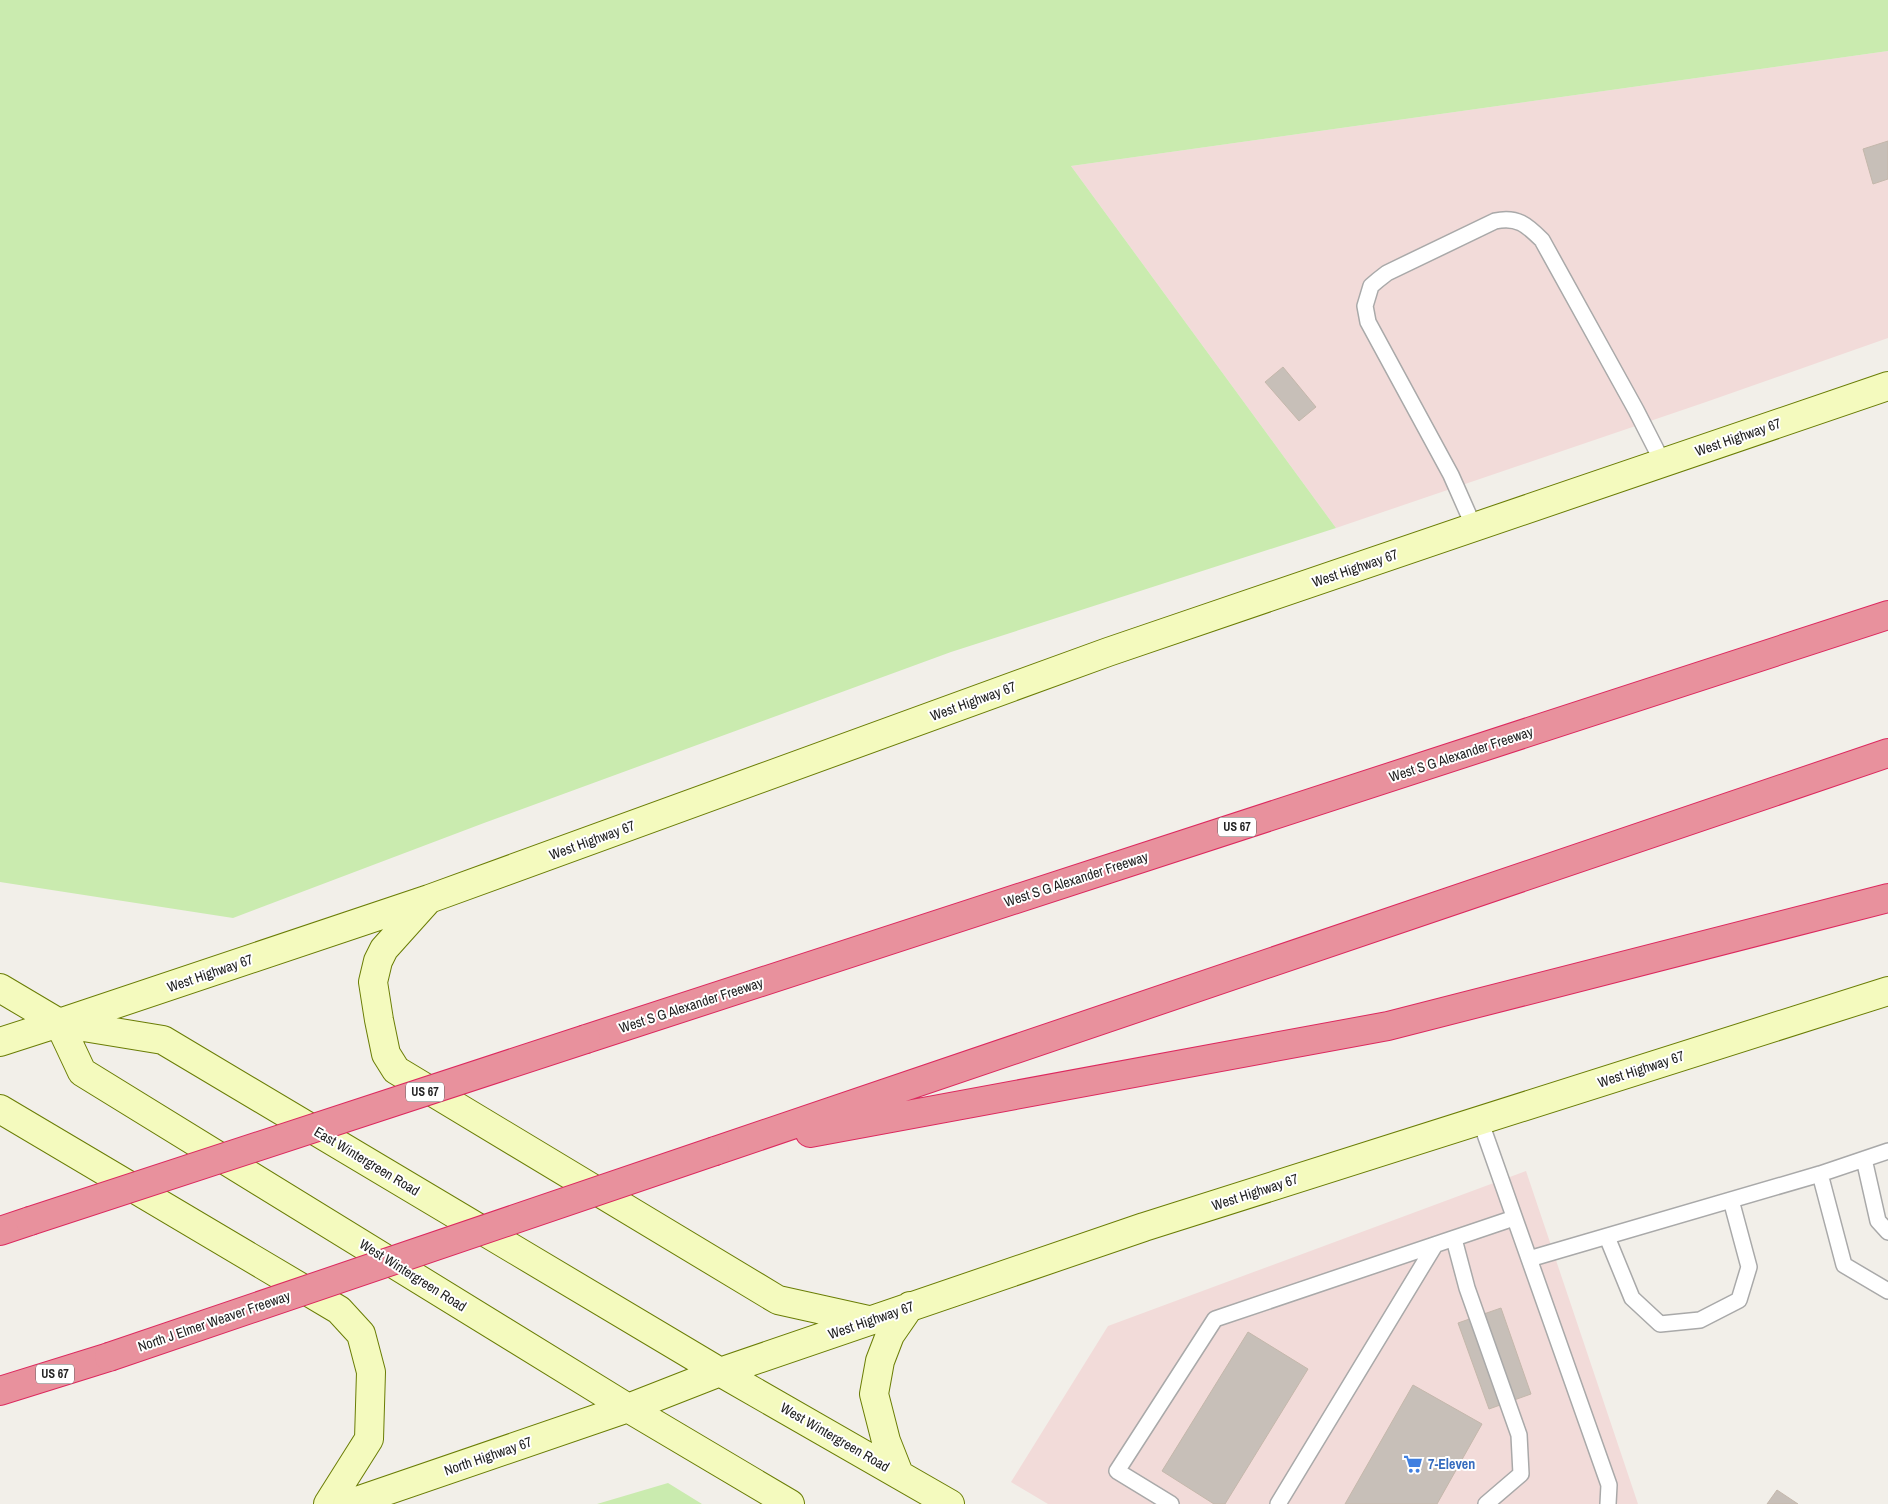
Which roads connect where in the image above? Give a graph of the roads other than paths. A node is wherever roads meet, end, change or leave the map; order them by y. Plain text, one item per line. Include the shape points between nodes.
1 (1888, 386) edge
2 (1663, 462) junction
3 (1474, 527) junction
4 (1888, 615) edge
5 (1888, 753) edge
6 (1888, 898) edge
7 (430, 899) junction
8 (0, 988) edge
9 (1888, 991) edge
10 (60, 1024) junction
11 (0, 1042) edge
12 (0, 1109) edge
13 (1480, 1120) junction
14 (715, 1151) junction
15 (1888, 1151) edge
16 (1864, 1159) junction
17 (1820, 1174) junction
18 (1731, 1200) junction
19 (1514, 1218) junction
20 (0, 1231) edge
21 (1888, 1232) edge
22 (1607, 1237) junction
23 (1454, 1239) junction
24 (1435, 1244) junction
25 (1529, 1259) junction
26 (1888, 1291) edge
27 (910, 1306) junction
28 (868, 1320) junction
29 (720, 1372) junction
30 (0, 1391) edge
31 (628, 1408) junction
32 (899, 1474) junction
33 (328, 1504) edge
34 (348, 1504) edge
35 (790, 1504) edge
36 (950, 1504) edge
37 (1171, 1504) edge
38 (1278, 1504) edge
39 (1486, 1504) edge
40 (1608, 1504) edge

1 - 2 main road, West Highway 67
2 - 3 main road, West Highway 67
2 - 3 lane via 1542,240 1518,222 1507,218 1495,221 1387,273 1371,286 1365,306 1368,322 1451,475
3 - 7 main road, West Highway 67 via 1108,652
4 - 20 highway, West S G Alexander Freeway / US 67, bridge
5 - 14 highway, US 67
6 - 14 highway via 1388,1026
7 - 10 main road, West Highway 67
7 - 28 main road via 384,949 373,982 386,1054 396,1070 778,1300
8 - 10 main road, East Wintergreen Road
9 - 13 main road, West Highway 67
10 - 11 main road
10 - 29 main road, East Wintergreen Road via 163,1040
10 - 31 main road, West Wintergreen Road via 82,1072
12 - 33 main road via 339,1310 361,1334 371,1372 369,1439
13 - 19 lane
13 - 27 main road, West Highway 67 via 1144,1227
14 - 30 highway, North J Elmer Weaver Freeway / US 67, bridge
15 - 16 lane
16 - 17 lane
16 - 21 lane via 1878,1221
17 - 18 lane
17 - 26 lane via 1844,1265
18 - 22 lane
18 - 22 lane via 1750,1267 1739,1300 1700,1320 1660,1324 1632,1298
19 - 23 lane
19 - 25 lane
22 - 25 lane
23 - 24 lane
23 - 39 lane via 1467,1288 1519,1435 1521,1474
24 - 37 lane via 1215,1319 1116,1470
24 - 38 lane
25 - 40 lane via 1608,1485
27 - 28 main road, West Highway 67
27 - 32 main road via 890,1335 880,1361 874,1394 886,1441
28 - 29 main road, West Highway 67
29 - 31 main road, West Highway 67
29 - 32 main road, West Wintergreen Road
31 - 34 main road, North Highway 67
31 - 35 main road, West Wintergreen Road
32 - 36 main road, West Wintergreen Road

